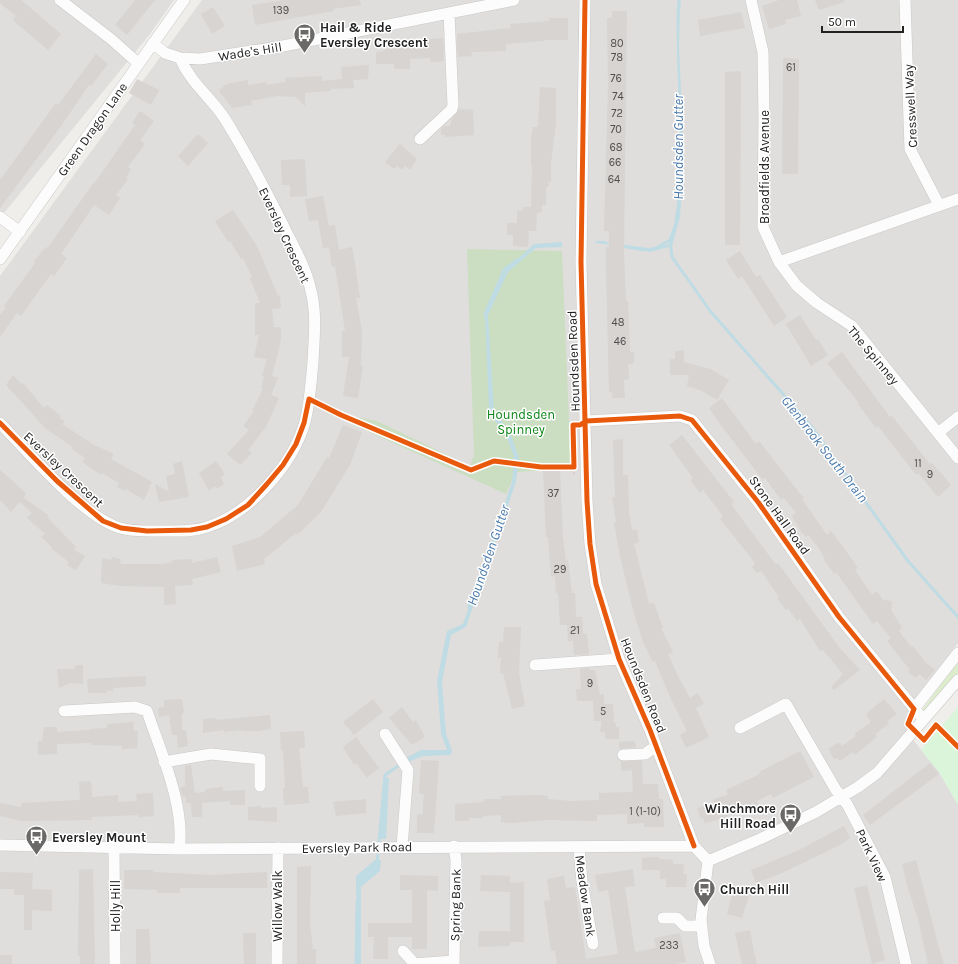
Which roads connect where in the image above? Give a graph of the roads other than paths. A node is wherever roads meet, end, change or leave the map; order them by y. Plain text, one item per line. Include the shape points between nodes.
1 (60, 0) edge
2 (184, 0) edge
3 (514, 0) edge
4 (585, 0) edge
5 (751, 0) edge
6 (905, 0) edge
7 (449, 13) junction
8 (153, 43) junction
9 (180, 58) junction
10 (138, 63) junction
11 (420, 139) dead end
12 (958, 199) edge
13 (939, 205) junction
14 (0, 217) edge
15 (20, 232) junction
16 (0, 259) edge
17 (780, 262) junction
18 (958, 417) edge
19 (586, 421) junction
20 (0, 423) edge
21 (938, 434) junction
22 (958, 458) edge
23 (958, 653) edge
24 (619, 659) junction
25 (535, 665) dead end
26 (958, 680) edge
27 (914, 709) junction
28 (64, 711) dead end
29 (923, 719) junction
30 (740, 728) dead end
31 (385, 734) dead end
32 (656, 746) junction
33 (622, 755) dead end
34 (164, 762) junction
35 (260, 786) dead end
36 (842, 797) junction
37 (0, 845) edge
38 (454, 846) junction
39 (694, 846) junction
40 (402, 847) junction
41 (278, 848) junction
42 (579, 848) junction
43 (114, 849) junction
44 (179, 849) junction
45 (708, 861) junction
46 (663, 918) dead end
47 (702, 926) junction
48 (593, 944) dead end
49 (403, 951) dead end
50 (413, 963) edge
51 (454, 963) edge
52 (115, 964) edge
53 (277, 964) edge
54 (710, 964) edge
55 (906, 964) edge

1 - 10 street via 112,39
2 - 8 street, Green Dragon Lane
3 - 7 street, Wade's Hill
4 - 19 street, Houndsden Road via 581,181
5 - 17 street, Broadfields Avenue via 763,52 763,227
6 - 13 street, Cresswell Way via 910,149
7 - 9 street, Wade's Hill via 278,47 200,59
7 - 11 street via 453,105 452,109
8 - 9 street, Wade's Hill via 165,53
8 - 10 street, Green Dragon Lane
9 - 20 street, Eversley Crescent via 187,74 224,118 305,269 312,298 314,338 309,399 296,444 283,465 248,505 226,520 192,530 147,530 121,528 103,521 57,482
10 - 15 street, Green Dragon Lane
12 - 13 street
13 - 17 street
14 - 15 street
15 - 16 street, Green Dragon Lane
17 - 21 street, The Spinney via 797,286 852,326
18 - 21 street
19 - 24 street, Houndsden Road via 590,544 596,584
19 - 27 street, Stone Hall Road via 680,416 692,420 758,502 839,617
21 - 22 street, The Spinney
23 - 27 street
24 - 25 street
24 - 32 street, Houndsden Road
26 - 29 street
27 - 29 street, Stone Hall Road
28 - 34 street via 135,707 147,711
29 - 36 street via 915,732 878,774
30 - 36 street, Park View via 786,704
31 - 40 street via 408,770
32 - 33 street via 645,754
32 - 39 street, Houndsden Road
34 - 35 street via 211,754 260,759
34 - 44 street via 179,813
36 - 45 street via 760,839
36 - 55 street, Park View via 885,877
37 - 43 street, Eversley Park Road
38 - 40 street, Eversley Park Road
38 - 42 street, Eversley Park Road
38 - 51 street, Spring Bank
39 - 42 street, Eversley Park Road
39 - 45 street
40 - 41 street, Eversley Park Road
41 - 44 street, Eversley Park Road
41 - 53 street, Willow Walk
42 - 48 street, Meadow Bank
43 - 44 street, Eversley Park Road
43 - 52 street, Holly Hill
45 - 47 street via 702,901
46 - 47 street via 677,918 685,926
47 - 54 street via 704,946
49 - 50 street
50 - 51 street

